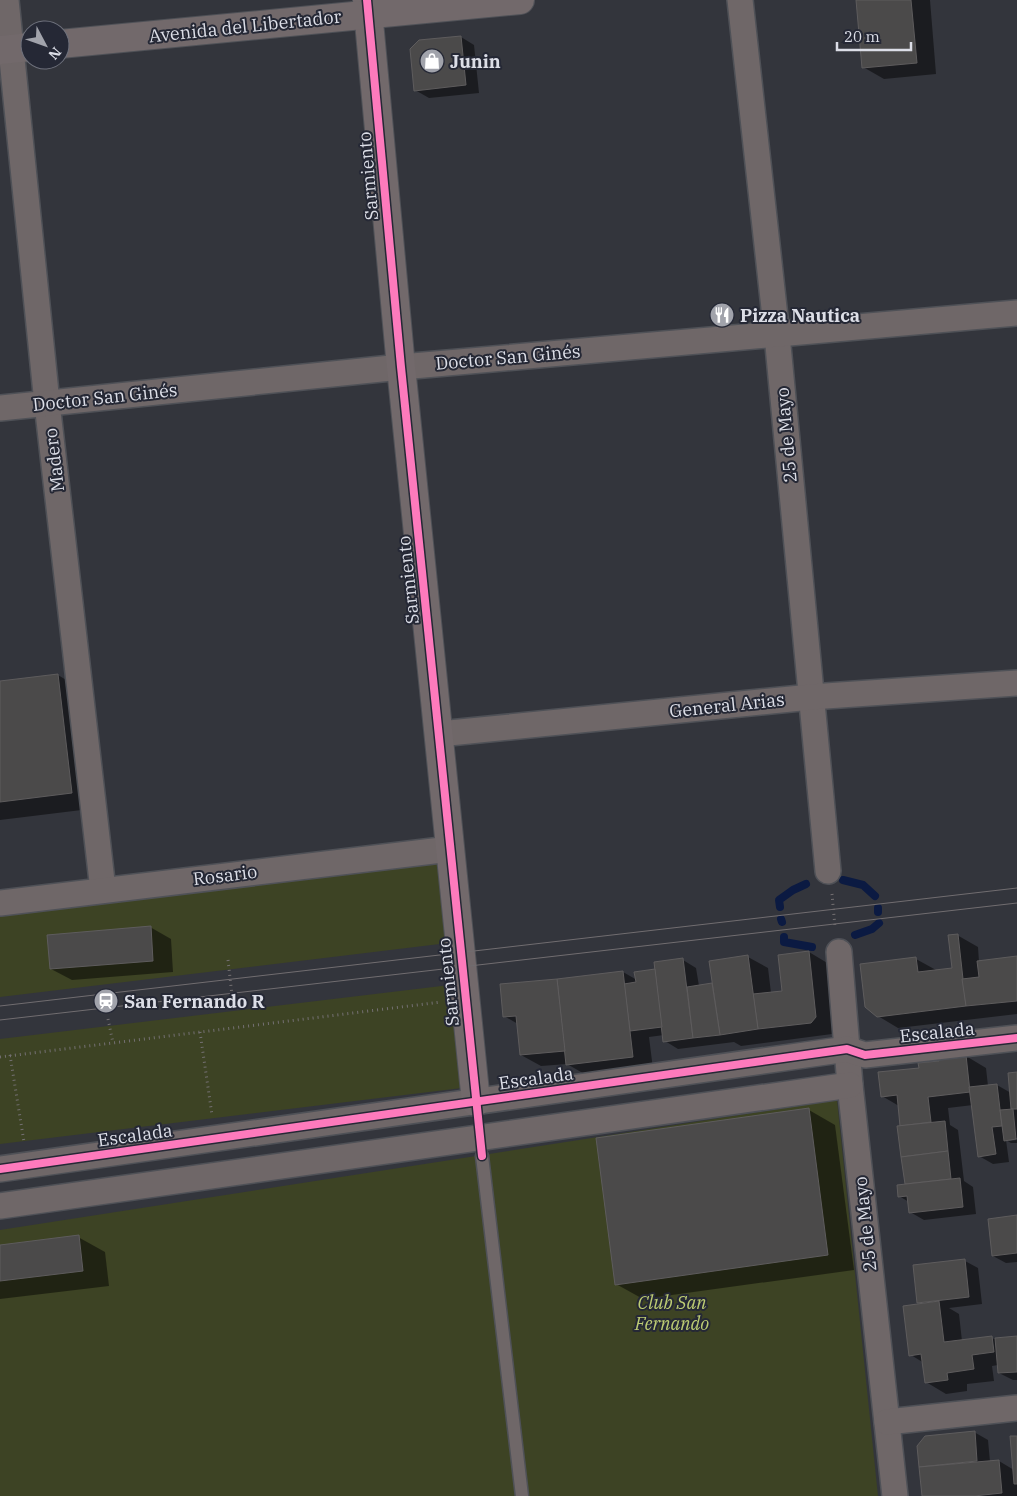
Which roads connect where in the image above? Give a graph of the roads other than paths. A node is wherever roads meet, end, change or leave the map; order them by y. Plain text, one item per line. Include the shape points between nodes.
1 (6, 0) edge
2 (520, 0) edge
3 (740, 0) edge
4 (368, 7) edge
5 (70, 43) edge
6 (14, 49) edge
7 (1017, 314) edge
8 (777, 335) junction
9 (401, 367) junction
10 (47, 403) junction
11 (0, 408) edge
12 (1017, 683) edge
13 (811, 697) junction
14 (438, 734) junction
15 (450, 848) junction
16 (828, 871) road end
17 (103, 890) junction
18 (0, 903) edge
19 (839, 952) road end
20 (1017, 1038) edge
21 (847, 1049) junction
22 (850, 1085) junction
23 (476, 1102) junction
24 (481, 1147) junction
25 (0, 1169) edge
26 (0, 1206) edge
27 (1017, 1408) edge
28 (887, 1422) junction
29 (522, 1496) edge
30 (895, 1496) edge

1 - 6 street, Madero
2 - 4 street, Avenida del Libertador
3 - 8 street, 25 de Mayo
4 - 5 street, Avenida del Libertador
4 - 9 street, Sarmiento
6 - 10 street, Madero
7 - 8 street, Doctor San Ginés
8 - 9 street, Doctor San Ginés
8 - 13 street, 25 de Mayo
9 - 10 street, Doctor San Ginés
9 - 14 street, Sarmiento
10 - 11 street, Doctor San Ginés
10 - 17 street, Madero
12 - 13 street, General Arias
13 - 14 street, General Arias
13 - 16 street, 25 de Mayo
14 - 15 street, Sarmiento
15 - 17 street, Rosario
15 - 23 street, Sarmiento
17 - 18 street, Rosario
19 - 21 street, 25 de Mayo
20 - 21 street, Escalada via 865,1055
21 - 22 street, 25 de Mayo
21 - 23 street, Escalada
22 - 24 street
22 - 28 street, 25 de Mayo
23 - 24 street, Sarmiento
23 - 25 street, Escalada
24 - 26 street
24 - 29 lane
27 - 28 street
28 - 30 street, 25 de Mayo

